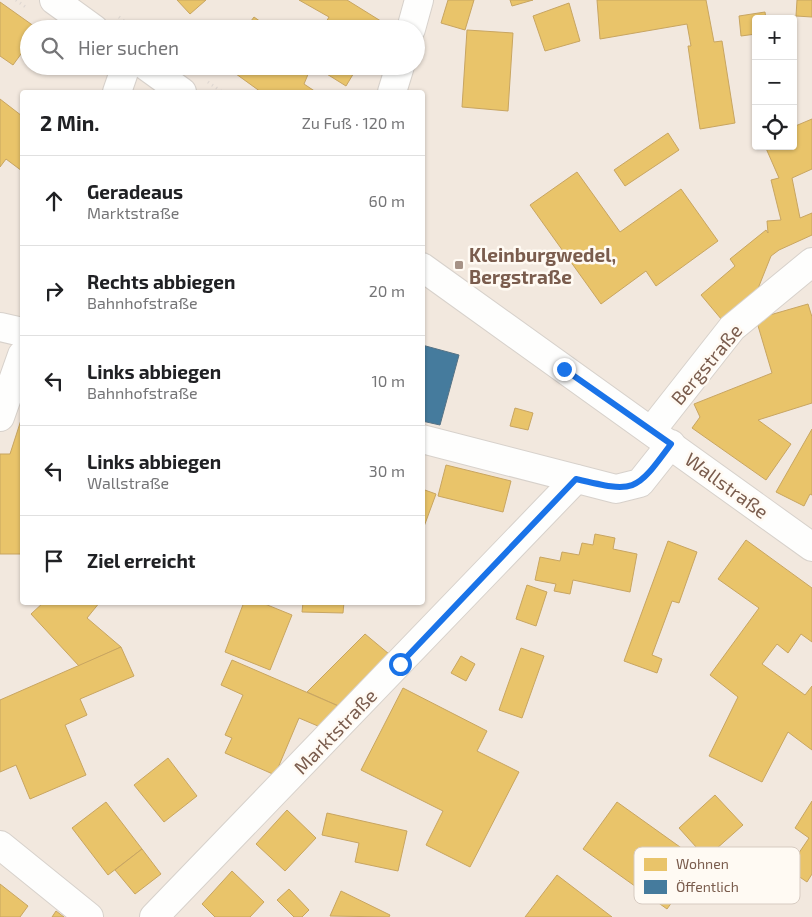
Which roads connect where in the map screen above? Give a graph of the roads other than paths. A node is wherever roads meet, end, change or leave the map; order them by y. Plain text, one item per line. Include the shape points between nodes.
1 (54, 0) edge
2 (419, 0) edge
3 (82, 20) edge
4 (413, 20) edge
5 (123, 75) edge
6 (158, 75) edge
7 (397, 75) edge
8 (118, 90) edge
9 (179, 90) edge
10 (393, 90) edge
11 (812, 262) edge
12 (425, 268) edge
13 (0, 326) edge
14 (20, 331) edge
15 (20, 361) edge
16 (0, 417) edge
17 (661, 438) junction
18 (425, 440) edge
19 (576, 479) junction
20 (812, 547) edge
21 (0, 845) edge
22 (88, 917) edge
23 (154, 917) edge

1 - 3 street
2 - 4 street
5 - 8 street
6 - 9 street
7 - 10 street
11 - 17 street, Bergstraße via 732,328
12 - 17 street, Wallstraße
13 - 14 street
15 - 16 street
17 - 19 street, Bergstraße via 640,483 616,489
17 - 20 street, Wallstraße
18 - 19 street, Bergstraße
19 - 23 street, Marktstraße
21 - 22 street

